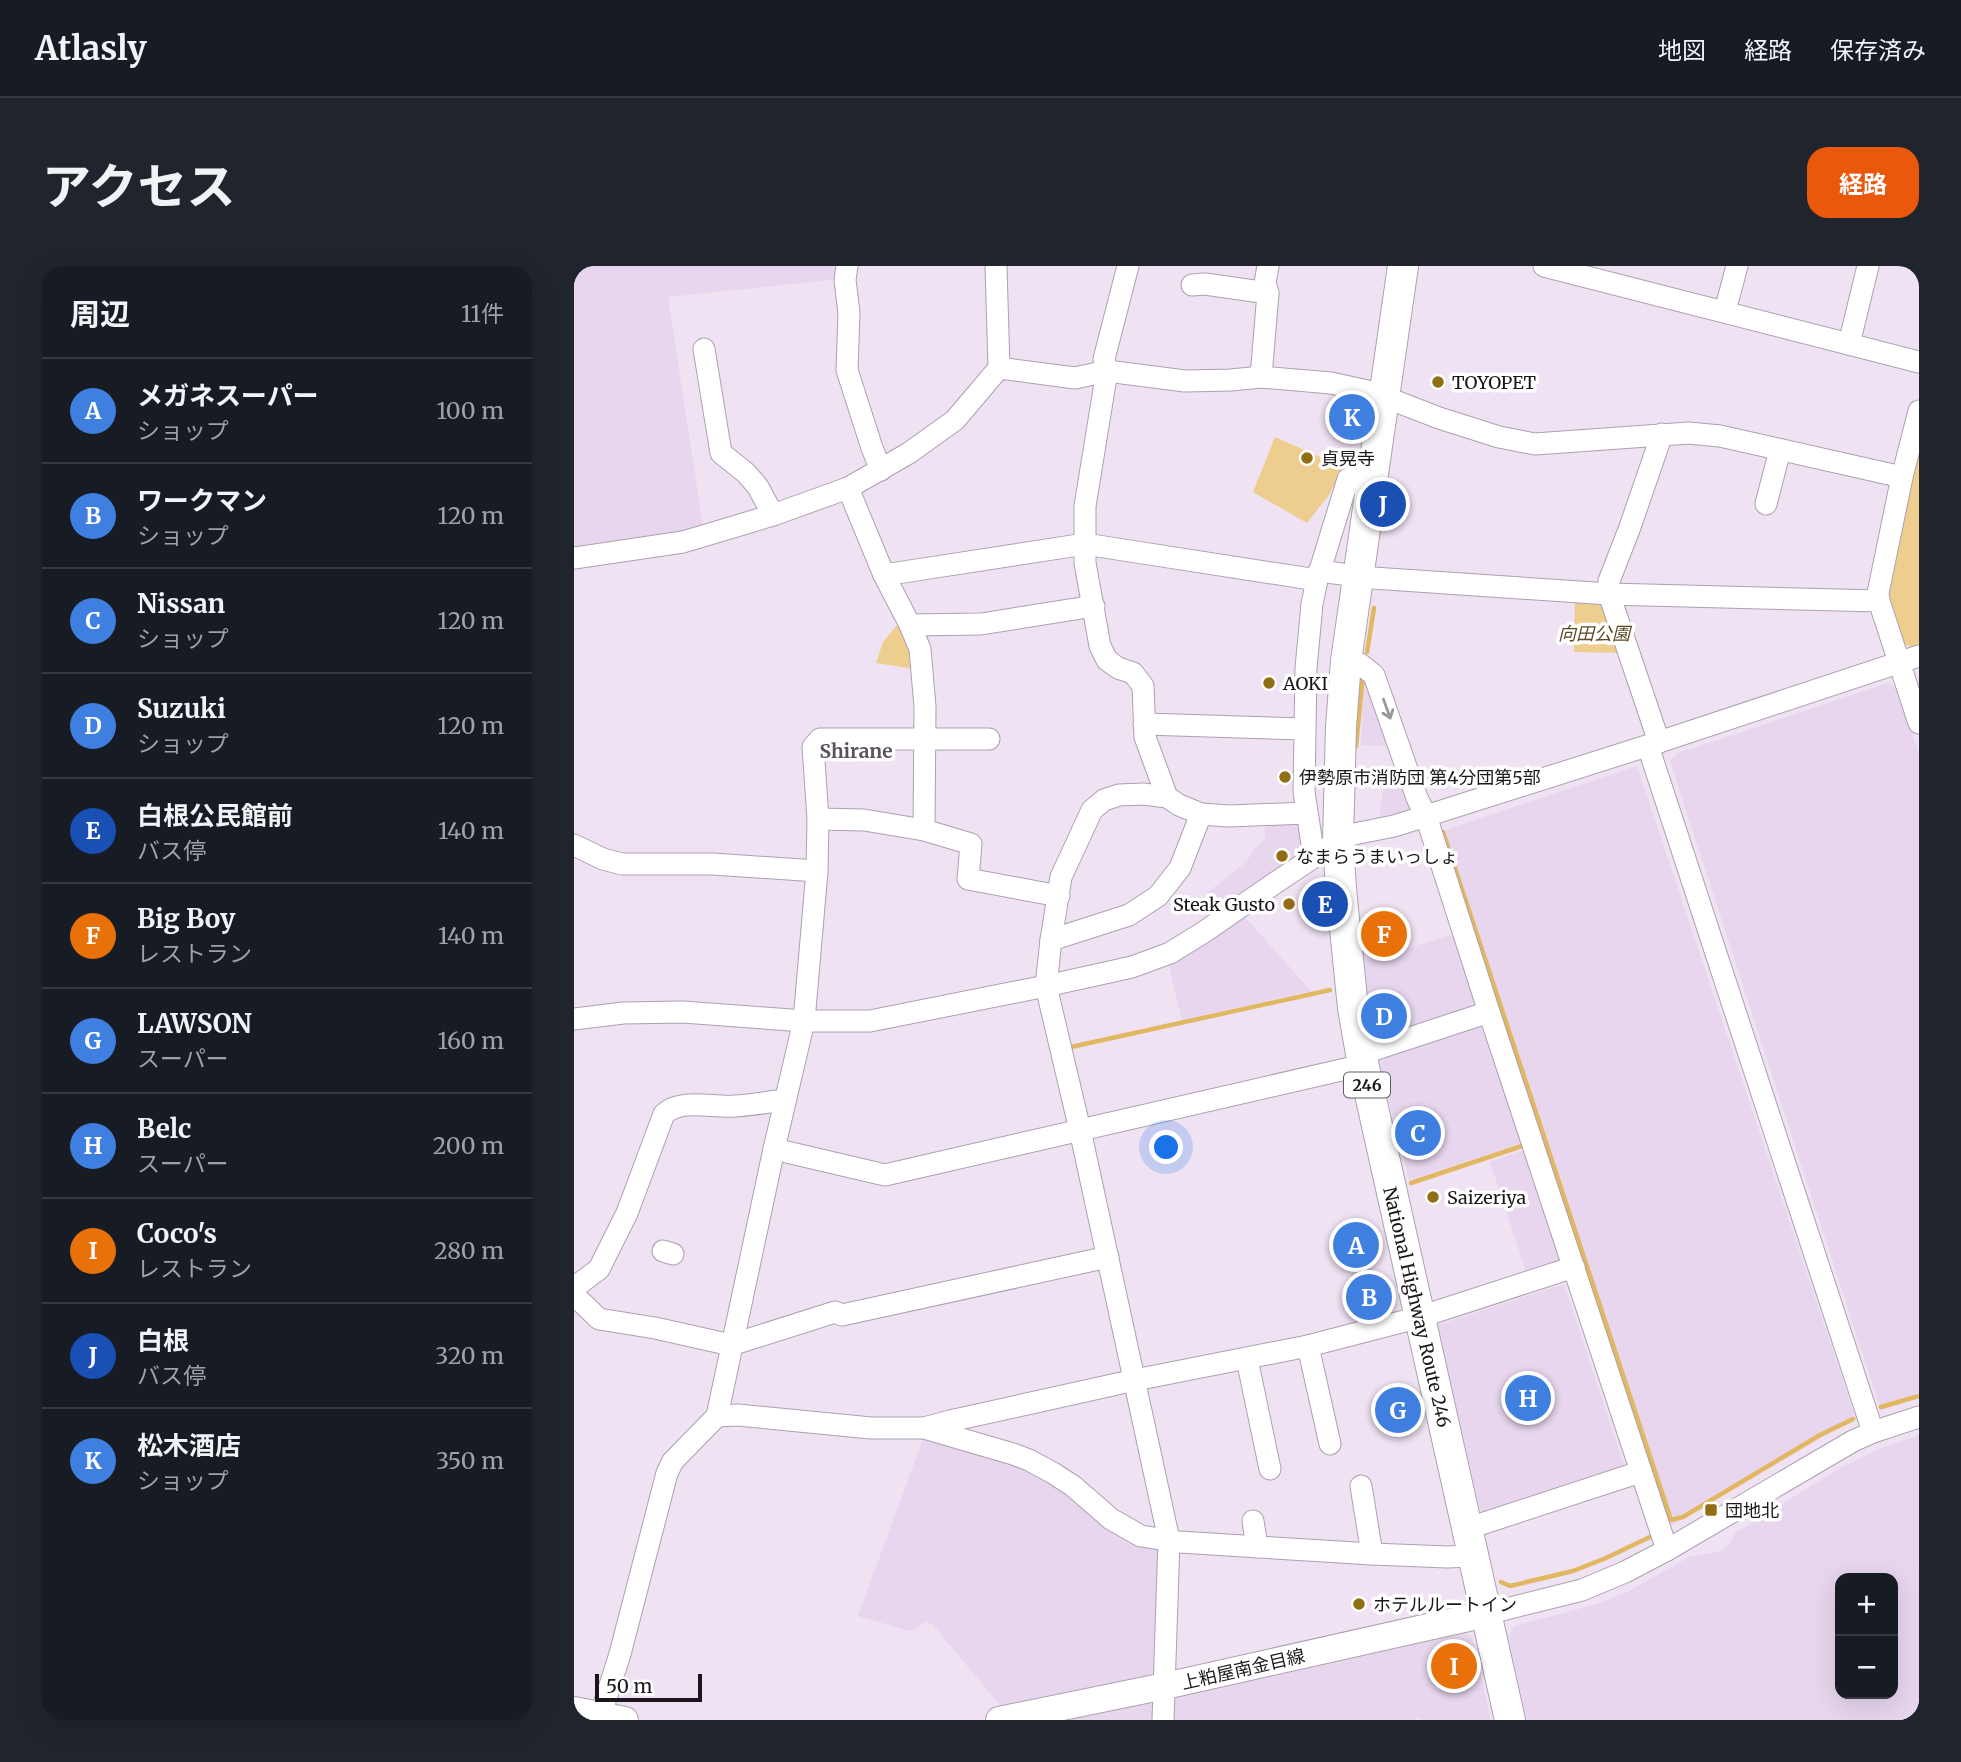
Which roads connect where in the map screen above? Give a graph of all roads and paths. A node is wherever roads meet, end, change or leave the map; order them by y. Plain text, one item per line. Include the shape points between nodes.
1 (847, 266) edge
2 (996, 266) edge
3 (1128, 266) edge
4 (1268, 266) edge
5 (1404, 266) edge
6 (1544, 266) edge
7 (1737, 266) edge
8 (1868, 266) edge
9 (1192, 285) dead end
10 (1268, 293) junction
11 (1725, 311) junction
12 (1849, 344) junction
13 (704, 349) dead end
14 (1919, 362) edge
15 (999, 368) junction
16 (1107, 371) junction
17 (1261, 377) junction
18 (1385, 398) junction
19 (1919, 411) edge
20 (1662, 434) junction
21 (1780, 450) junction
22 (1375, 467) junction
23 (881, 470) junction
24 (1902, 477) junction
25 (848, 488) junction
26 (1766, 505) dead end
27 (773, 515) junction
28 (1085, 544) junction
29 (574, 558) edge
30 (1342, 574) dead end
31 (884, 575) junction
32 (1318, 576) junction
33 (1373, 578) dead end
34 (1609, 594) junction
35 (1879, 601) junction
36 (1094, 606) junction
37 (910, 625) junction
38 (1919, 656) edge
39 (1346, 662) junction
40 (1898, 663) junction
41 (1919, 723) edge
42 (1144, 724) junction
43 (1304, 729) junction
44 (924, 738) junction
45 (989, 739) dead end
46 (1653, 744) junction
47 (1167, 797) junction
48 (1306, 813) junction
49 (1201, 814) junction
50 (1426, 816) junction
51 (818, 819) junction
52 (924, 830) junction
53 (574, 845) edge
54 (1326, 849) junction
55 (817, 871) junction
56 (1059, 896) junction
57 (1051, 940) junction
58 (1046, 986) junction
59 (1489, 1013) junction
60 (574, 1019) edge
61 (804, 1021) junction
62 (1362, 1060) junction
63 (785, 1100) junction
64 (1080, 1130) junction
65 (774, 1149) junction
66 (1108, 1257) junction
67 (1574, 1267) junction
68 (574, 1286) edge
69 (574, 1295) edge
70 (1420, 1317) junction
71 (731, 1345) junction
72 (1308, 1346) junction
73 (1247, 1359) junction
74 (1135, 1380) junction
75 (717, 1416) junction
76 (1919, 1417) edge
77 (923, 1428) junction
78 (1873, 1432) junction
79 (1329, 1444) dead end
80 (1270, 1469) dead end
81 (1640, 1472) junction
82 (1361, 1486) dead end
83 (1253, 1521) dead end
84 (1169, 1540) junction
85 (1469, 1542) junction
86 (1257, 1547) junction
87 (1667, 1550) junction
88 (1373, 1553) junction
89 (1486, 1614) junction
90 (1165, 1686) junction
91 (574, 1710) edge
92 (608, 1719) edge
93 (999, 1720) edge
94 (1163, 1720) edge
95 (1510, 1720) edge

1 - 23 street via 847,370
2 - 15 street
3 - 16 street via 1104,359
4 - 10 street
5 - 18 highway, National Highway Route 246 / 246
6 - 11 street
7 - 11 street
8 - 12 street
9 - 10 street
10 - 17 street
11 - 12 street
12 - 14 street
13 - 27 street via 721,453 758,487
15 - 16 street via 1075,379
15 - 23 street via 955,420
16 - 17 street via 1185,381
16 - 28 street via 1085,506
17 - 18 street via 1331,383
18 - 20 street via 1499,438 1535,443
18 - 22 highway, National Highway Route 246 / 246
19 - 24 street
20 - 21 street via 1720,436
20 - 34 street via 1609,581
21 - 24 street
21 - 26 street
22 - 32 street via 1348,479
22 - 39 highway, National Highway Route 246 / 246
23 - 25 street
24 - 35 street
25 - 27 street
25 - 31 street
27 - 29 street via 682,542
28 - 31 street
28 - 32 street
28 - 36 street
30 - 32 street
31 - 37 street
32 - 43 street via 1306,668
33 - 34 street
34 - 35 street
34 - 46 street
35 - 40 street
36 - 37 street via 981,624
36 - 42 street via 1100,646 1107,660 1133,673 1143,686
37 - 44 street via 920,649
38 - 40 street
39 -> 50 street via 1360,664 1374,675
39 - 54 highway, National Highway Route 246 / 246
40 - 41 street
40 - 46 street
42 - 43 street
42 - 47 street
43 - 48 street
44 - 45 street
44 - 51 street via 820,739 813,747
44 - 52 street
46 - 50 street
46 - 78 street
47 - 49 street
47 - 56 street via 1119,795 1092,810 1061,877
48 - 49 street
48 - 54 street
49 - 57 street via 1180,868 1158,896 1129,915
50 - 54 street via 1354,834
50 - 59 street
51 - 52 street via 864,820
51 - 55 street
52 - 56 street via 971,844 968,879
53 - 55 street via 622,864
54 - 58 street via 1170,953 1132,967
54 - 62 highway, National Highway Route 246 / 246 via 1341,890
55 - 61 street
56 - 57 street
57 - 58 street
58 - 61 street via 870,1021
58 - 64 street
59 - 62 street
59 - 67 street
60 - 61 street via 683,1012
61 - 63 street
62 - 64 street
62 - 70 highway, National Highway Route 246 / 246
63 - 65 street
63 - 68 street via 732,1107 682,1106 664,1114 627,1213 599,1269
64 - 65 street via 885,1175
64 - 66 street
65 - 71 street
66 - 71 street via 842,1315 835,1312
66 - 74 street
67 - 70 street
67 - 81 street
69 - 71 street via 599,1319
70 - 72 street
70 - 85 highway, National Highway Route 246 / 246
71 - 75 street
72 - 73 street
72 - 79 street
73 - 74 street
73 - 80 street
74 - 77 street
74 - 84 street
75 - 77 street
75 - 92 street via 667,1473
76 - 78 street
77 - 84 street via 1029,1460 1073,1486 1111,1519 1141,1536
78 - 87 street
81 - 85 street
81 - 87 street
82 - 88 street
83 - 86 street
84 - 86 street
84 - 90 street
85 - 88 street via 1447,1557
85 - 89 highway, National Highway Route 246 / 246
86 - 88 street
87 - 89 street via 1582,1590
89 - 90 main road, 上粕屋南金目線
89 - 95 highway, National Highway Route 246 / 246
90 - 93 main road, 上粕屋南金目線
90 - 94 street
91 - 92 main road

